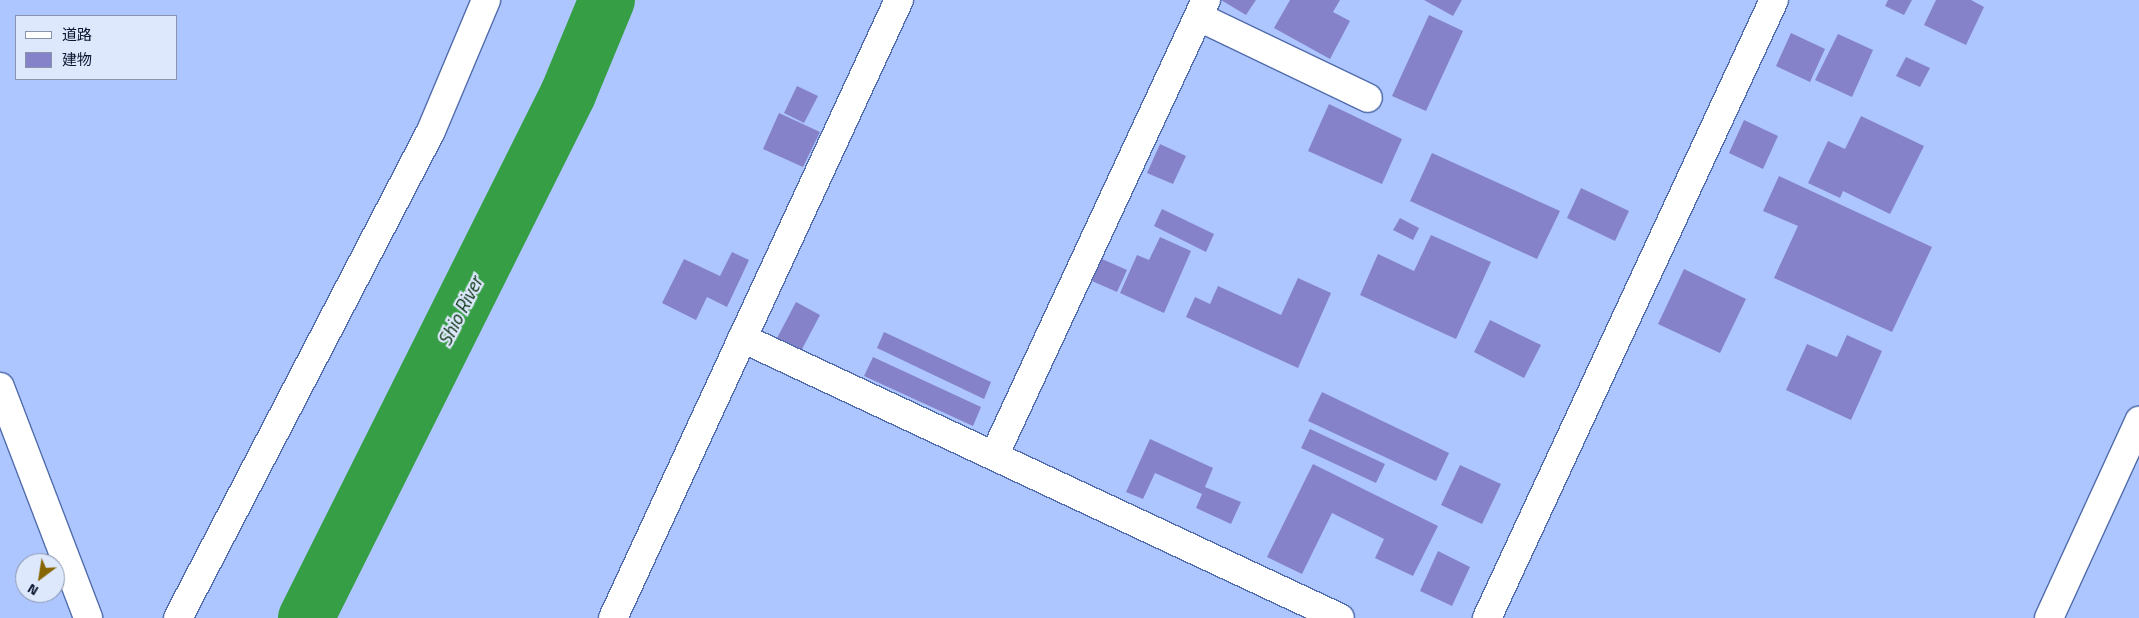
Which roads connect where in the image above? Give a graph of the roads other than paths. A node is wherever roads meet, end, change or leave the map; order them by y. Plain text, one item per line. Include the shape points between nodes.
1 (486, 0) edge
2 (899, 0) edge
3 (1774, 0) edge
4 (1202, 8) edge
5 (1368, 98) dead end
6 (742, 338) junction
7 (0, 387) edge
8 (2139, 422) edge
9 (994, 456) junction
10 (88, 618) edge
11 (178, 618) edge
12 (613, 618) edge
13 (1340, 618) edge
14 (1487, 618) edge
15 (2048, 618) edge

1 - 11 street via 430,131
2 - 6 street
3 - 14 street
4 - 5 street
4 - 9 street
6 - 9 street
6 - 12 street
7 - 10 street
8 - 15 street
9 - 13 street

